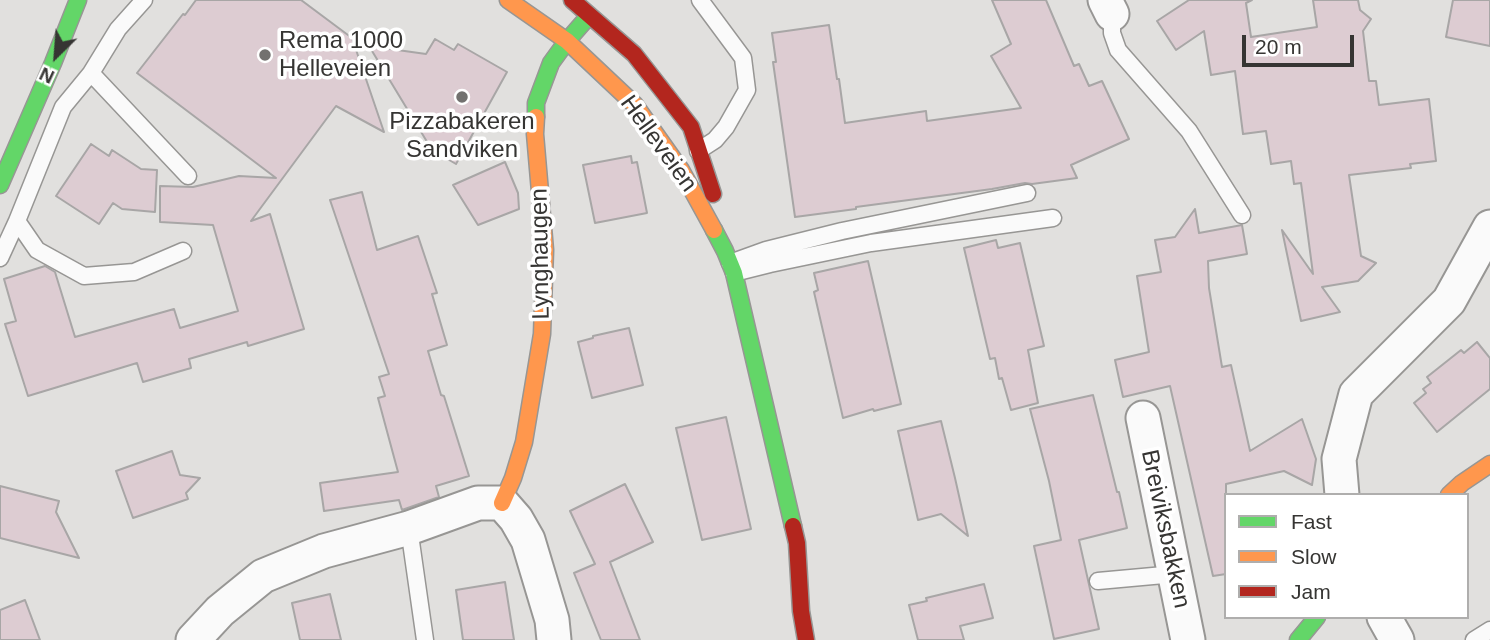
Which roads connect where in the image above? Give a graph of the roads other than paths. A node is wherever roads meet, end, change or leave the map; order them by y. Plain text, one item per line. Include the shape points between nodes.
1 (78, 0) edge
2 (144, 0) edge
3 (508, 0) edge
4 (572, 0) edge
5 (700, 0) edge
6 (1112, 5) edge
7 (589, 15) junction
8 (567, 41) junction
9 (91, 73) junction
10 (698, 151) junction
11 (188, 176) dead end
12 (0, 185) edge
13 (1027, 193) dead end
14 (1242, 215) dead end
15 (1053, 218) dead end
16 (17, 221) junction
17 (1490, 228) edge
18 (183, 251) dead end
19 (0, 258) edge
20 (730, 262) junction
21 (1143, 418) dead end
22 (1490, 464) edge
23 (1342, 493) edge
24 (1450, 493) edge
25 (502, 503) junction
26 (409, 528) junction
27 (797, 543) junction
28 (1175, 574) junction
29 (1098, 581) dead end
30 (817, 591) dead end
31 (1315, 619) edge
32 (1385, 619) edge
33 (1490, 630) edge
34 (193, 640) edge
35 (425, 640) edge
36 (554, 640) edge
37 (806, 640) edge
38 (1188, 640) edge
39 (1298, 640) edge
40 (1397, 640) edge
41 (1474, 640) edge

1 - 12 main road
2 - 9 lane via 118,29
3 - 8 main road, Helleveien
4 - 7 main road, Helleveien
5 - 10 lane via 743,58 747,90 726,127
6 - 14 lane via 1112,33 1118,50 1189,131
7 - 8 main road, Lynghaugen
7 - 10 main road, Helleveien via 634,54 691,127
8 - 20 main road, Helleveien via 635,105 681,170
8 - 25 main road, Lynghaugen via 551,63 536,103 545,250 542,334 524,442
9 - 11 lane
9 - 16 lane via 63,107
10 - 20 main road, Helleveien
13 - 20 lane via 842,231
15 - 20 lane
16 - 18 lane via 37,250 84,276 134,272
16 - 19 lane
17 - 23 street via 1448,301 1356,394 1339,459
20 - 27 main road, Helleveien
21 - 28 street, Breiviksbakken
22 - 24 main road
25 - 26 street via 478,503
25 - 36 street via 528,540
26 - 34 street via 324,551 263,576
26 - 35 lane
27 - 30 main road, Helleveien
27 - 37 main road, Helleveien
28 - 29 lane
28 - 38 street, Breiviksbakken
31 - 39 main road
32 - 40 street
33 - 41 lane

